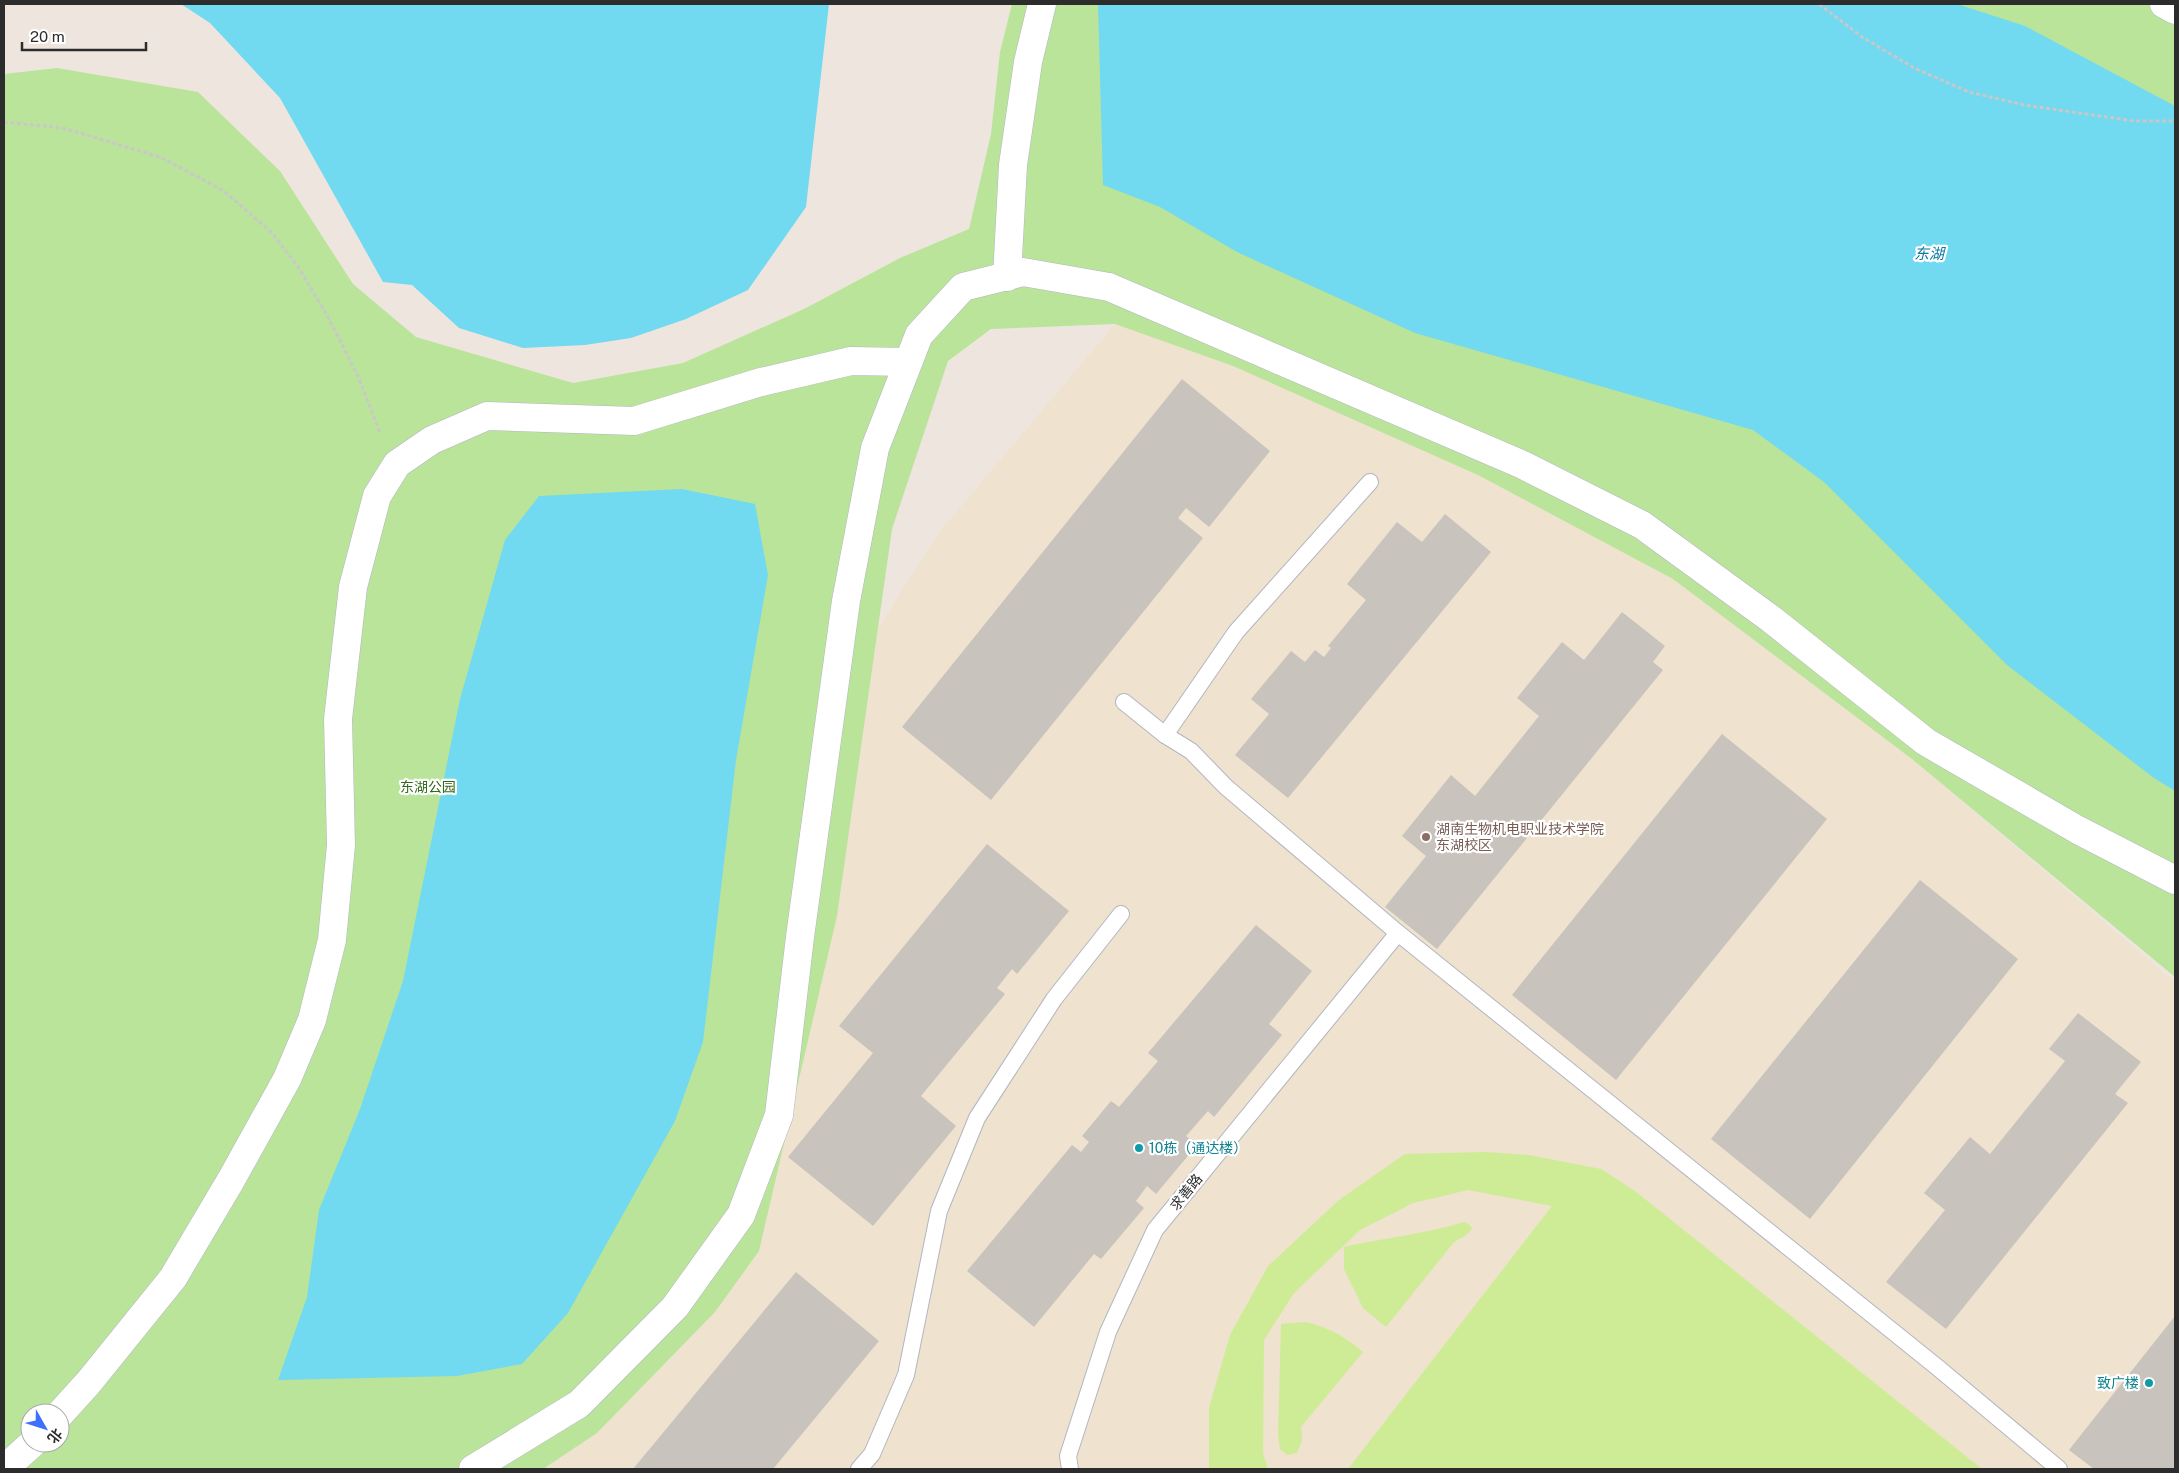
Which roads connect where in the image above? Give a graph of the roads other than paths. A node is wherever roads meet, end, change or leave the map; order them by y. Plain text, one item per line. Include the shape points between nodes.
1 (1042, 4) edge
2 (2164, 4) edge
3 (2175, 10) edge
4 (1006, 277) junction
5 (908, 362) junction
6 (1370, 482) dead end
7 (1124, 702) dead end
8 (1166, 735) junction
9 (2175, 880) edge
10 (1121, 914) dead end
11 (1398, 933) junction
12 (70, 1403) edge
13 (22, 1453) edge
14 (4, 1469) edge
15 (473, 1469) edge
16 (859, 1469) edge
17 (1070, 1469) edge
18 (2060, 1469) edge

1 - 4 street via 1028,62 1013,165
2 - 3 street
4 - 5 street via 964,288 919,335
4 - 9 street via 1023,272 1109,287 1523,465 1642,525 1771,619 1926,742 2078,830
5 - 12 street via 851,361 761,382 634,421 487,416 432,440 398,464 377,496 353,587 338,719 342,845 332,940 312,1020 287,1078 173,1278
5 - 15 street via 875,448 846,601 801,927 779,1116 740,1215 675,1307 579,1404
6 - 8 lane via 1236,632
7 - 8 lane
8 - 11 lane via 1191,751 1226,787
10 - 16 lane via 1054,999 977,1118 939,1211 906,1375 872,1454
11 - 17 lane, 求善路 via 1155,1230 1108,1332 1068,1456
11 - 18 lane
13 - 14 street

